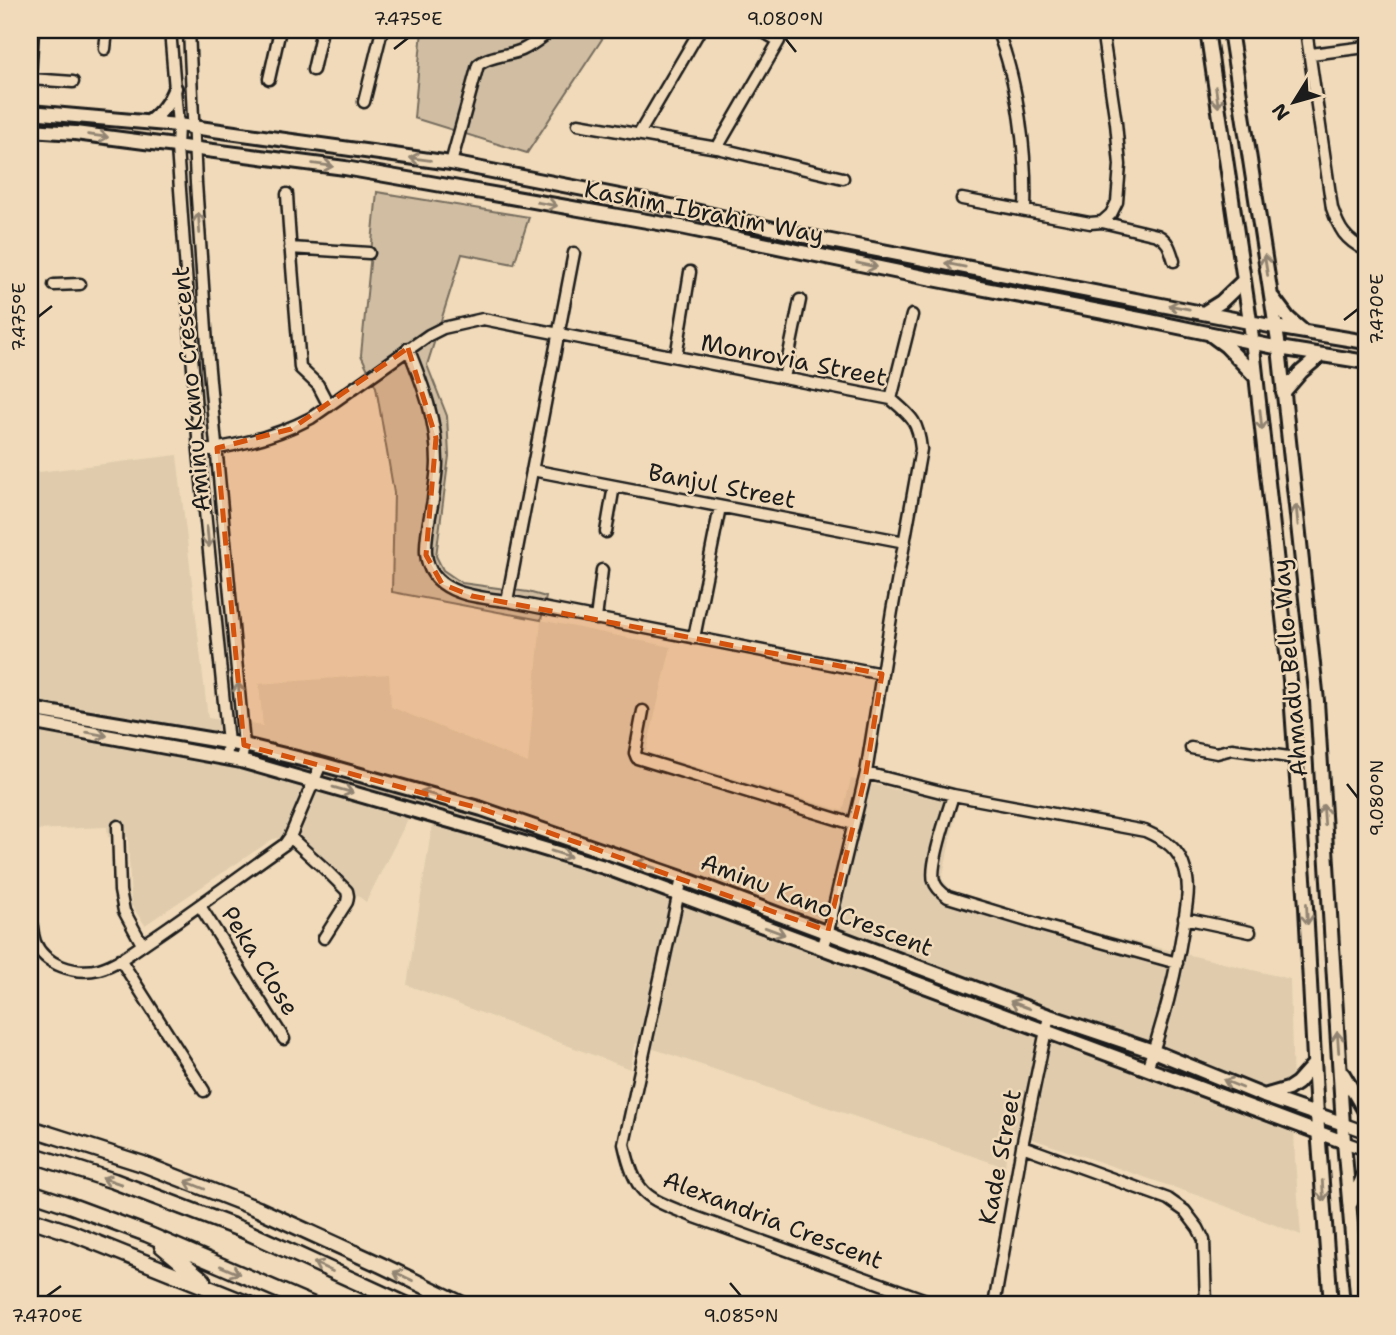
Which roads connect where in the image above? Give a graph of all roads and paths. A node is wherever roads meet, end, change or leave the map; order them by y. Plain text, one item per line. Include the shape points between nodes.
1 (33, 30) edge
2 (107, 30) edge
3 (170, 30) edge
4 (189, 30) edge
5 (280, 30) edge
6 (322, 30) edge
7 (382, 30) edge
8 (552, 30) edge
9 (700, 30) edge
10 (760, 30) edge
11 (997, 30) edge
12 (1102, 30) edge
13 (1207, 30) edge
14 (1230, 30) edge
15 (1306, 30) edge
16 (1366, 47) edge
17 (105, 49) dead end
18 (1311, 54) junction
19 (313, 69) dead end
20 (30, 78) edge
21 (269, 79) dead end
22 (73, 82) dead end
23 (175, 88) junction
24 (364, 102) dead end
25 (30, 112) edge
26 (192, 112) junction
27 (149, 122) junction
28 (578, 124) dead end
29 (178, 125) junction
30 (194, 128) junction
31 (30, 130) edge
32 (211, 130) junction
33 (639, 134) junction
34 (177, 148) junction
35 (717, 148) junction
36 (194, 149) junction
37 (451, 163) junction
38 (843, 178) dead end
39 (288, 194) dead end
40 (962, 199) dead end
41 (1025, 210) junction
42 (1102, 222) junction
43 (290, 248) junction
44 (1366, 250) edge
45 (369, 253) dead end
46 (574, 253) dead end
47 (1174, 261) dead end
48 (690, 272) dead end
49 (1244, 280) junction
50 (80, 284) dead end
51 (54, 285) dead end
52 (1270, 294) junction
53 (800, 300) dead end
54 (1205, 312) junction
55 (912, 315) dead end
56 (1250, 321) junction
57 (1275, 327) junction
58 (1303, 331) junction
59 (1208, 333) junction
60 (558, 334) junction
61 (1252, 342) junction
62 (1366, 342) edge
63 (408, 348) junction
64 (1279, 348) junction
65 (1321, 355) junction
66 (676, 357) junction
67 (1366, 362) edge
68 (1256, 377) junction
69 (784, 378) junction
70 (1283, 393) junction
71 (891, 399) junction
72 (329, 406) junction
73 (217, 449) junction
74 (199, 451) junction
75 (532, 470) junction
76 (614, 486) junction
77 (720, 506) junction
78 (606, 533) dead end
79 (905, 542) junction
80 (601, 570) dead end
81 (507, 601) junction
82 (596, 619) junction
83 (694, 638) junction
84 (882, 674) junction
85 (30, 709) edge
86 (643, 711) dead end
87 (30, 722) edge
88 (228, 743) junction
89 (244, 745) junction
90 (1191, 748) dead end
91 (226, 758) junction
92 (1296, 758) junction
93 (241, 761) junction
94 (321, 764) junction
95 (866, 773) junction
96 (314, 782) junction
97 (953, 795) junction
98 (853, 824) junction
99 (118, 826) dead end
100 (290, 837) junction
101 (682, 878) junction
102 (30, 894) edge
103 (678, 895) junction
104 (200, 906) junction
105 (1184, 918) junction
106 (828, 931) junction
107 (1250, 932) dead end
108 (324, 938) dead end
109 (142, 944) junction
110 (822, 948) junction
111 (120, 959) junction
112 (1178, 963) junction
113 (1049, 1016) junction
114 (1046, 1031) junction
115 (284, 1039) dead end
116 (1153, 1051) junction
117 (1314, 1064) junction
118 (1147, 1069) junction
119 (1340, 1069) junction
120 (204, 1091) dead end
121 (1264, 1096) junction
122 (1366, 1113) edge
123 (1317, 1115) junction
124 (1344, 1124) junction
125 (1303, 1127) junction
126 (30, 1128) edge
127 (1366, 1132) edge
128 (1318, 1133) junction
129 (1345, 1142) junction
130 (1022, 1146) junction
131 (1366, 1150) edge
132 (1320, 1152) junction
133 (30, 1154) edge
134 (1366, 1171) edge
135 (30, 1192) edge
136 (1350, 1207) junction
137 (30, 1219) edge
138 (147, 1234) junction
139 (216, 1290) junction
140 (251, 1305) edge
141 (313, 1305) edge
142 (407, 1305) edge
143 (464, 1305) edge
144 (940, 1305) edge
145 (993, 1305) edge
146 (1206, 1305) edge
147 (1331, 1305) edge
148 (1357, 1305) edge

1 - 20 street
2 - 17 street
3 - 23 street, Aminu Kano Crescent
4 - 26 street, Aminu Kano Crescent
5 - 21 street
6 - 19 street
7 - 24 street
8 - 37 street via 522,50 478,65
9 - 33 street
10 - 35 street via 779,41
11 - 41 street via 1014,80
12 - 42 street via 1120,165 1117,202
13 -> 49 main road, Ahmadu Bello Way
52 -> 14 main road, Ahmadu Bello Way
15 - 18 street
16 - 18 street
18 - 44 street via 1332,208 1339,228
20 - 22 street
23 - 27 main road via 170,102
23 - 29 street, Aminu Kano Crescent
25 - 27 main road, Kashim Ibrahim Way
26 - 30 street, Aminu Kano Crescent
26 - 32 street
27 - 29 main road, Kashim Ibrahim Way
28 - 33 street
29 - 30 main road, Kashim Ibrahim Way
29 - 34 street, Aminu Kano Crescent
30 - 32 main road, Kashim Ibrahim Way
30 - 36 street, Aminu Kano Crescent
31 -> 34 main road, Kashim Ibrahim Way
37 -> 32 main road, Kashim Ibrahim Way
33 - 35 street
34 - 36 main road, Kashim Ibrahim Way
34 - 74 street, Aminu Kano Crescent
35 - 38 street
36 -> 59 main road, Kashim Ibrahim Way via 345,168 681,227
73 -> 36 street, Aminu Kano Crescent
54 -> 37 main road, Kashim Ibrahim Way
39 - 43 street
40 - 41 street
41 - 42 street
42 - 47 street via 1157,235 1168,243
43 - 45 street
43 - 72 street via 300,368 318,385
46 - 60 street
48 - 66 street
49 - 54 main road
49 - 56 main road, Ahmadu Bello Way
50 - 51 street
52 - 57 main road, Ahmadu Bello Way
52 - 58 main road
53 - 69 street
54 - 56 main road, Kashim Ibrahim Way
55 - 71 street
56 - 57 main road, Kashim Ibrahim Way
56 - 61 main road, Ahmadu Bello Way
57 - 58 main road, Kashim Ibrahim Way
57 - 64 main road, Ahmadu Bello Way
58 - 62 main road, Kashim Ibrahim Way
59 - 61 main road, Kashim Ibrahim Way
59 - 68 main road
60 - 63 street, Monrovia Street via 483,320 443,328
60 - 66 street, Monrovia Street
60 - 75 street
61 - 64 main road, Kashim Ibrahim Way
61 - 68 main road, Ahmadu Bello Way
63 - 72 street, Monrovia Street
63 - 81 street via 436,438 426,555 431,569 442,584 454,590
64 - 65 main road, Kashim Ibrahim Way
64 - 70 main road, Ahmadu Bello Way
65 - 67 main road, Kashim Ibrahim Way
65 - 70 main road
66 - 69 street, Monrovia Street
68 -> 92 main road, Ahmadu Bello Way
69 - 71 street, Monrovia Street
119 -> 70 main road, Ahmadu Bello Way via 1317,702
71 - 79 street, Monrovia Street via 908,412 919,429 921,449
72 - 73 street, Monrovia Street via 290,429
73 - 74 street, Monrovia Street
89 -> 73 street, Aminu Kano Crescent
74 -> 88 street, Aminu Kano Crescent
75 - 76 street, Banjul Street
75 - 81 street
76 - 77 street, Banjul Street
76 - 78 street
77 - 79 street, Banjul Street
77 - 83 street
79 - 84 street, Monrovia Street
80 - 82 street
81 - 82 street
82 - 83 street
83 - 84 street
84 - 95 street, Monrovia Street
85 - 88 main road, Aminu Kano Crescent
86 - 98 street via 637,758
87 -> 91 main road, Aminu Kano Crescent
88 - 89 main road, Aminu Kano Crescent
88 - 91 street, Aminu Kano Crescent
89 - 93 street, Aminu Kano Crescent
89 - 94 main road, Aminu Kano Crescent
90 - 92 street
91 - 93 main road, Aminu Kano Crescent
92 -> 117 main road, Ahmadu Bello Way
93 - 96 main road, Aminu Kano Crescent
94 - 96 street
101 -> 94 main road, Aminu Kano Crescent via 482,809
95 - 97 street
95 - 98 street, Monrovia Street
96 - 100 street
96 -> 103 main road, Aminu Kano Crescent via 598,866
97 - 105 street via 1145,831 1164,839 1185,869 1189,888
97 - 112 street via 934,864 934,882 943,894
98 - 106 street, Monrovia Street
99 - 109 street via 124,911
100 - 104 street
100 - 108 street via 347,891 347,902
101 - 103 street, Alexandria Crescent
101 - 106 main road, Aminu Kano Crescent
102 - 111 street via 35,943 48,958 72,970 89,971
103 -> 110 main road, Aminu Kano Crescent
103 - 144 street, Alexandria Crescent via 624,1144 637,1183 657,1202
104 - 109 street
104 - 115 street, Peka Close
105 - 107 street
105 - 112 street
106 - 110 street, Monrovia Street
113 -> 106 main road, Aminu Kano Crescent
109 - 111 street
110 - 114 main road, Aminu Kano Crescent
111 - 120 street
112 - 116 street
113 - 114 street, Kade Street
113 - 116 main road, Aminu Kano Crescent
114 - 118 main road, Aminu Kano Crescent
114 - 130 street, Kade Street
116 - 118 street
121 -> 116 main road, Aminu Kano Crescent
117 - 121 main road via 1288,1089
117 - 123 main road, Ahmadu Bello Way
118 - 125 main road, Aminu Kano Crescent
119 - 122 main road
119 - 124 main road, Ahmadu Bello Way
121 - 123 main road, Aminu Kano Crescent
123 - 124 main road, Aminu Kano Crescent
123 - 128 main road, Ahmadu Bello Way
124 - 127 street, Aminu Kano Crescent
124 - 129 main road, Ahmadu Bello Way
125 - 128 main road, Aminu Kano Crescent
125 - 132 main road
143 -> 126 highway via 258,1209 143,1164
128 - 129 main road, Aminu Kano Crescent
128 - 132 main road, Ahmadu Bello Way
129 - 131 street
129 - 136 main road, Ahmadu Bello Way
130 - 145 street, Kade Street
130 - 146 street via 1168,1199 1185,1211 1204,1240
132 -> 147 main road, Ahmadu Bello Way
142 -> 133 highway via 243,1230
134 - 136 main road
135 - 138 highway
136 - 148 main road, Ahmadu Bello Way
137 - 139 highway
138 - 139 highway
138 -> 141 highway
139 - 140 highway

